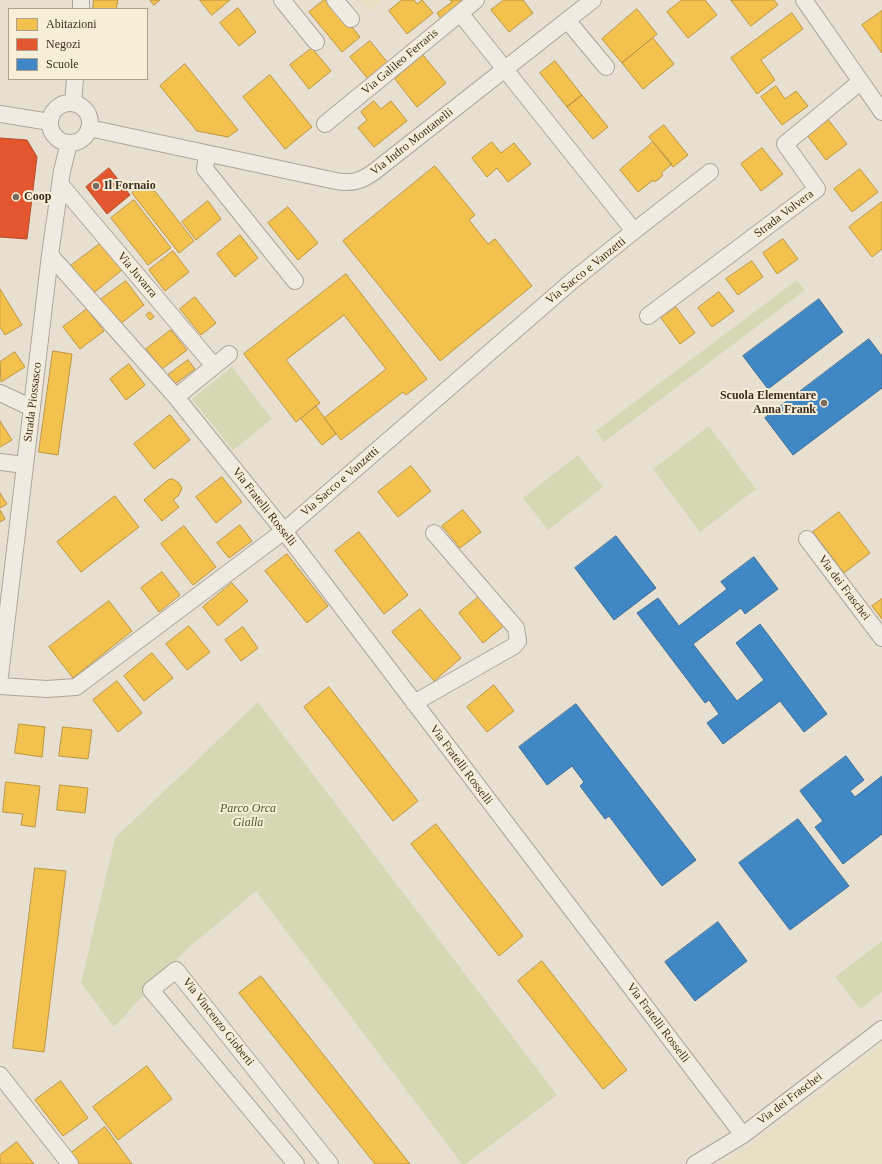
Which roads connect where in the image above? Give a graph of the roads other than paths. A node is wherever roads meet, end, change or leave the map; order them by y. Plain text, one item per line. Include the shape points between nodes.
1 (282, 0) edge
2 (335, 0) edge
3 (476, 0) edge
4 (593, 0) edge
5 (804, 0) edge
6 (460, 13) junction
7 (351, 19) dead end
8 (567, 20) junction
9 (316, 42) dead end
10 (606, 67) dead end
11 (505, 69) junction
12 (75, 80) edge
13 (860, 82) junction
14 (73, 103) junction
15 (882, 112) edge
16 (0, 114) edge
17 (50, 122) junction
18 (325, 124) dead end
19 (89, 128) junction
20 (69, 143) junction
21 (207, 154) junction
22 (710, 172) dead end
23 (60, 184) junction
24 (634, 231) junction
25 (50, 255) junction
26 (295, 281) dead end
27 (648, 316) dead end
28 (229, 354) dead end
29 (214, 366) junction
30 (0, 393) edge
31 (176, 397) junction
32 (32, 408) junction
33 (0, 462) edge
34 (25, 465) junction
35 (284, 531) junction
36 (434, 533) dead end
37 (806, 539) dead end
38 (882, 638) edge
39 (1, 666) edge
40 (0, 686) edge
41 (414, 703) junction
42 (882, 1029) edge
43 (0, 1075) edge
44 (5, 1088) edge
45 (743, 1135) junction
46 (70, 1164) edge
47 (296, 1164) edge
48 (330, 1164) edge
49 (695, 1164) edge

1 - 9 street
2 - 7 street
3 - 6 street, Via Galileo Ferraris
4 - 8 street, Via Indro Montanelli
5 - 13 street
6 - 11 street, Via Sacco e Vanzetti
6 - 18 street, Via Galileo Ferraris
8 - 10 street
8 - 11 street, Via Indro Montanelli
11 - 21 street, Via Indro Montanelli via 375,171 357,181 346,183
11 - 24 street, Via Sacco e Vanzetti
12 - 14 street
13 - 15 street
13 - 27 street, Strada Volvera via 785,144 817,189
14 - 17 street via 66,103 55,110
14 - 19 street via 79,105 88,115
16 - 17 street
17 - 20 street via 50,128 57,138
19 - 20 street via 81,139
19 - 21 street, Via Indro Montanelli
20 - 23 street, Strada Piossasco
21 - 26 street via 205,169
22 - 24 street, Via Sacco e Vanzetti
23 - 25 street, Strada Piossasco
23 - 29 street, Via Juvarra
24 - 35 street, Via Sacco e Vanzetti via 572,281
25 - 31 street, Via Fratelli Rosselli
25 - 32 street, Strada Piossasco
28 - 29 street
29 - 31 street
30 - 32 street
31 - 35 street, Via Fratelli Rosselli
32 - 34 street, Strada Piossasco
33 - 34 street
34 - 39 street, Strada Piossasco
35 - 40 street, Via Sacco e Vanzetti via 76,687 47,689
35 - 41 street, Via Fratelli Rosselli
36 - 41 street via 516,628 518,641 514,646
37 - 38 street, Via dei Fraschei
41 - 45 street, Via Fratelli Rosselli
42 - 45 street, Via dei Fraschei
43 - 44 street
44 - 46 street
45 - 49 street, Via dei Fraschei
47 - 48 street, Via Vincenzo Gioberti via 152,990 176,970

